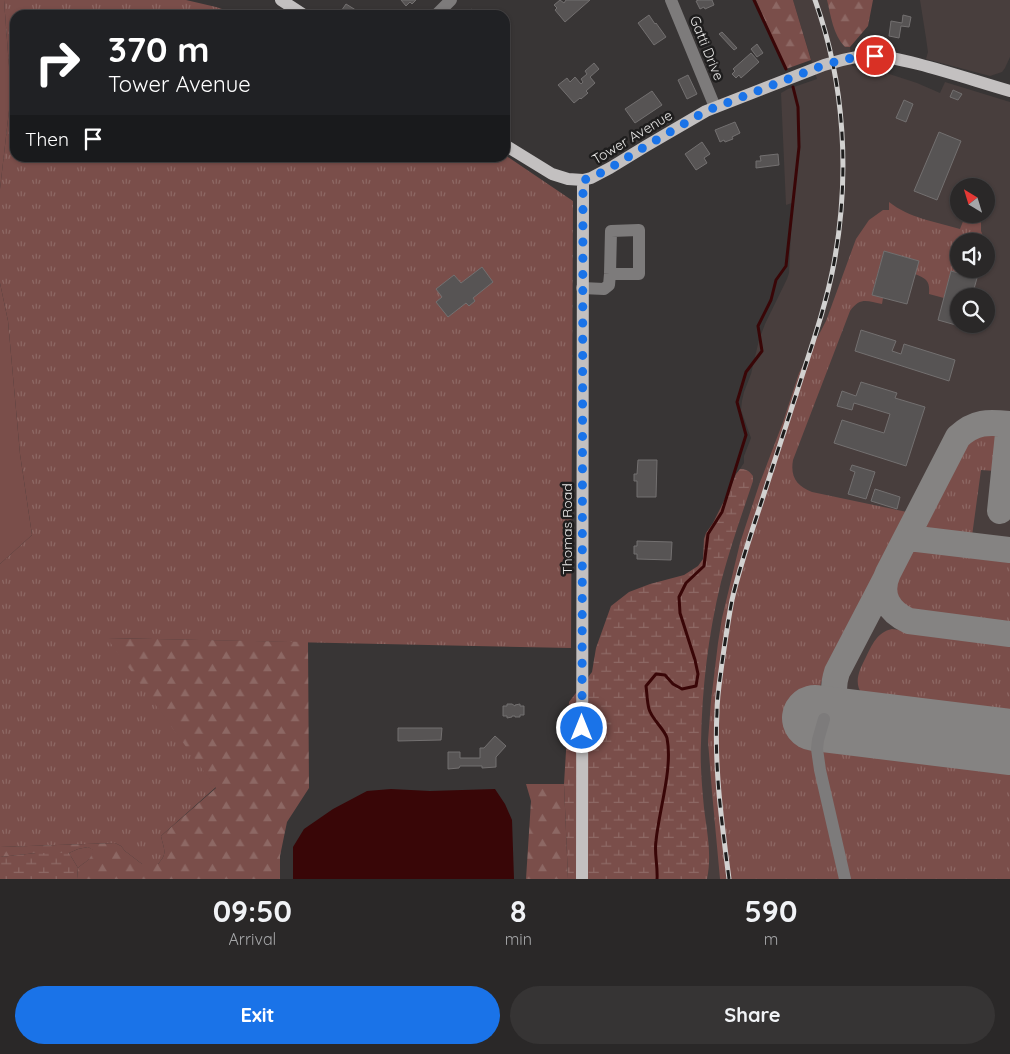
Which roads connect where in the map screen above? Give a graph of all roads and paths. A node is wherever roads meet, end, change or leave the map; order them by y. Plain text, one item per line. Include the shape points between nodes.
1 (281, 0) edge
2 (451, 0) edge
3 (671, 0) edge
4 (296, 10) edge
5 (441, 10) edge
6 (1010, 90) edge
7 (715, 107) junction
8 (510, 148) edge
9 (583, 180) junction
10 (610, 274) dead end
11 (582, 288) junction
12 (824, 719) dead end
13 (582, 879) edge
14 (845, 879) edge

1 - 4 main road
2 - 5 street
3 - 7 street, Gatti Drive
6 - 7 main road, Tower Avenue via 875,56 842,59
7 - 9 main road, Tower Avenue via 610,168
8 - 9 main road via 552,174
9 - 11 main road, Thomas Road
10 - 11 street via 606,288
11 - 13 main road, Thomas Road
12 - 14 street via 817,749

